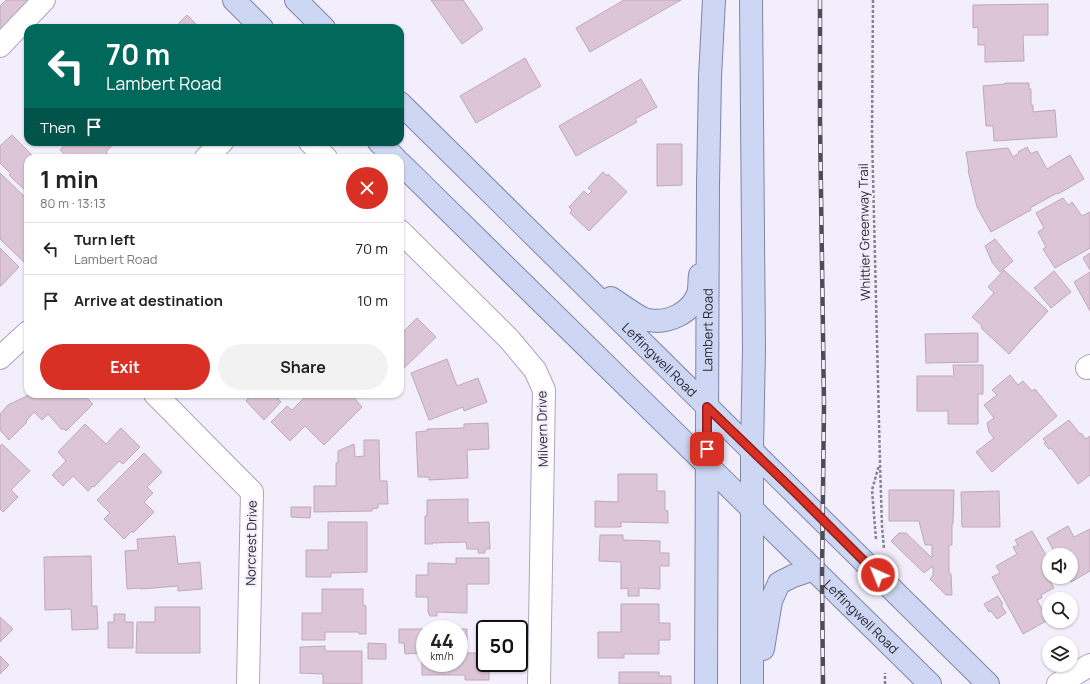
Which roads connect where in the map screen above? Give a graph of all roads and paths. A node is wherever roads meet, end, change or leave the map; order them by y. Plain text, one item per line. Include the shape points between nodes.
1 (44, 0) edge
2 (234, 0) edge
3 (296, 0) edge
4 (714, 0) edge
5 (751, 0) edge
6 (873, 0) edge
7 (258, 24) edge
8 (320, 24) edge
9 (0, 46) edge
10 (404, 107) edge
11 (218, 146) edge
12 (314, 146) edge
13 (383, 146) edge
14 (210, 154) edge
15 (322, 154) edge
16 (391, 154) edge
17 (404, 167) edge
18 (708, 184) junction
19 (404, 235) edge
20 (578, 278) junction
21 (24, 336) edge
22 (0, 358) edge
23 (158, 398) edge
24 (707, 407) junction
25 (752, 450) junction
26 (880, 463) junction
27 (707, 464) junction
28 (752, 508) junction
29 (877, 543) dead end
30 (884, 544) dead end
31 (814, 569) junction
32 (1090, 665) edge
33 (886, 668) dead end
34 (248, 684) edge
35 (539, 684) edge
36 (706, 684) edge
37 (752, 684) edge
38 (757, 684) edge
39 (885, 684) edge
40 (930, 684) edge
41 (988, 684) edge
42 (1058, 684) edge

1 - 9 street
2 - 7 main road
3 - 8 main road
4 - 18 main road, Lambert Road
5 - 25 main road via 754,348
6 - 26 path, Whittier Greenway Trail via 872,134
10 - 20 main road, Leffingwell Road
11 - 14 street
12 - 15 street
13 - 16 main road
17 - 27 main road, Leffingwell Road
18 - 20 main road via 698,293 690,307 679,315 665,321 646,320
18 - 24 main road, Lambert Road
19 - 35 street, Milvern Drive via 509,338 535,370 544,390
20 - 24 main road, Leffingwell Road
21 - 22 street
23 - 34 street, Norcrest Drive via 252,492
24 - 25 main road, Leffingwell Road
24 - 27 main road, Lambert Road
25 - 28 main road
25 - 41 main road, Leffingwell Road
26 - 29 path, Whittier Greenway Trail via 872,490
26 - 30 path, Whittier Greenway Trail
27 - 28 main road, Leffingwell Road
27 - 36 main road, Lambert Road
28 - 31 main road, Leffingwell Road
28 - 37 main road
31 - 38 main road via 779,582 771,601
31 - 40 main road, Leffingwell Road
32 - 42 street
33 - 39 path

